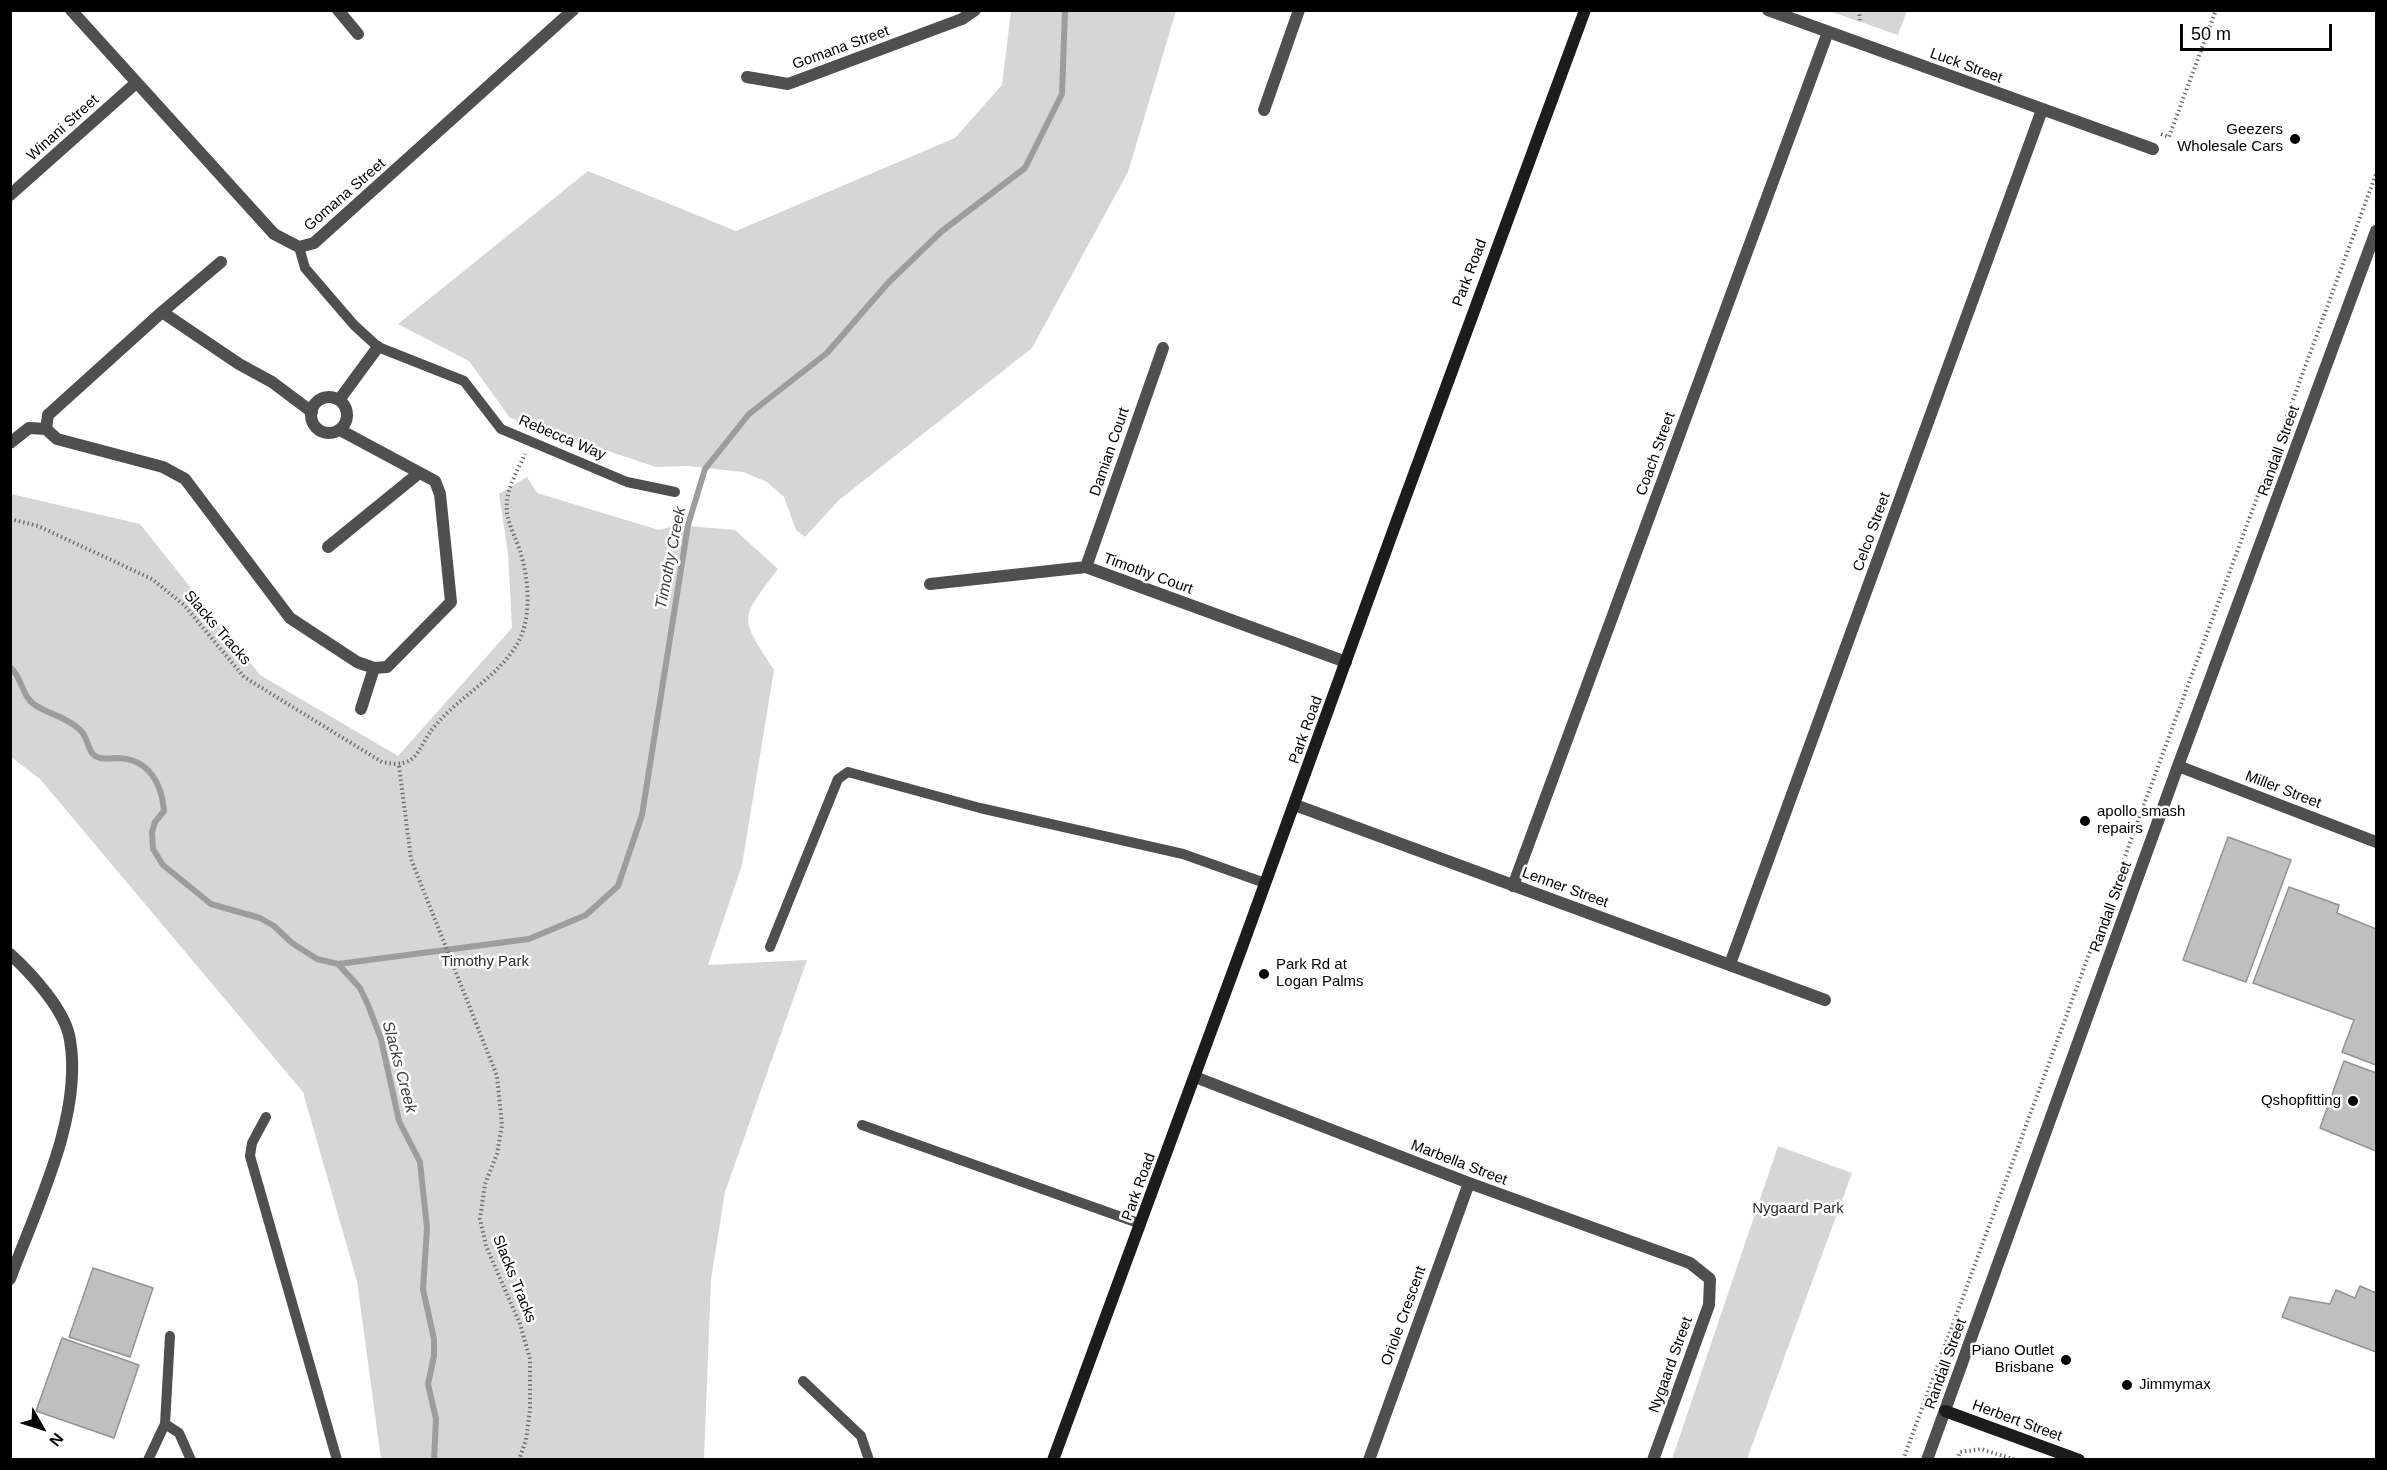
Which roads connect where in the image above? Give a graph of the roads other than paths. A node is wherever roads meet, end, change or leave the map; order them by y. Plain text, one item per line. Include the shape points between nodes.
1 (71, 10) edge
2 (338, 10) edge
3 (573, 10) edge
4 (975, 10) edge
5 (1299, 10) edge
6 (1585, 10) edge
7 (1768, 10) edge
8 (1828, 32) junction
9 (358, 34) dead end
10 (747, 77) dead end
11 (136, 83) junction
12 (2042, 110) junction
13 (1264, 111) dead end
14 (2153, 149) road end
15 (10, 195) edge
16 (2376, 231) edge
17 (299, 247) junction
18 (221, 262) dead end
19 (162, 312) junction
20 (378, 347) junction
21 (1163, 348) dead end
22 (339, 400) junction
23 (312, 412) junction
24 (46, 429) junction
25 (340, 430) junction
26 (10, 443) edge
27 (419, 473) junction
28 (675, 492) dead end
29 (328, 547) dead end
30 (1086, 567) junction
31 (930, 584) dead end
32 (1346, 662) junction
33 (374, 668) junction
34 (361, 709) dead end
35 (2178, 766) junction
36 (1295, 805) junction
37 (2376, 842) edge
38 (1265, 883) junction
39 (1513, 886) junction
40 (770, 947) dead end
41 (10, 954) edge
42 (1730, 964) junction
43 (1825, 1000) dead end
44 (1195, 1077) junction
45 (266, 1117) dead end
46 (862, 1125) dead end
47 (1469, 1184) junction
48 (1141, 1224) junction
49 (10, 1279) edge
50 (1710, 1279) joint
51 (170, 1336) dead end
52 (803, 1381) dead end
53 (1945, 1411) junction
54 (165, 1424) junction
55 (148, 1460) edge
56 (191, 1460) edge
57 (337, 1460) edge
58 (868, 1460) edge
59 (1053, 1460) edge
60 (1369, 1460) edge
61 (1653, 1460) edge
62 (1927, 1460) edge
63 (2079, 1460) edge

1 - 11 street, Gomana Street
2 - 9 street
3 - 17 street, Gomana Street via 314,243
4 - 10 street, Gomana Street via 962,19 788,84
5 - 13 street
6 - 32 street, Park Road via 1470,315
7 - 8 street, Luck Street
8 - 12 street, Luck Street
8 - 39 street, Coach Street
11 - 15 street, Winani Street
11 - 17 street, Gomana Street via 274,234
12 - 14 street, Luck Street
12 - 42 street, Celco Street
16 - 35 street, Randall Street
17 - 20 lane, Rebecca Way via 305,268
18 - 19 street
19 - 23 street
19 - 24 street via 48,415
20 - 22 street
20 - 28 lane, Rebecca Way via 464,381 501,429 627,482
21 - 30 street, Damian Court
22 - 23 street via 322,399
22 - 25 street via 347,415
23 - 25 street via 317,429 328,433
24 - 26 street via 29,428
24 - 33 street via 57,439 163,467 186,479 291,618 357,662
25 - 27 street
27 - 29 street
27 - 33 street via 435,481 440,494 451,602 387,667
30 - 31 street, Timothy Court
30 - 32 street, Timothy Court
32 - 36 street, Park Road
33 - 34 street
35 - 37 street, Miller Street
35 - 53 street, Randall Street
36 - 38 street, Park Road
36 - 39 street, Lenner Street
38 - 40 lane via 1183,854 980,808 848,772 838,778
38 - 44 street, Park Road
39 - 42 street, Lenner Street
41 - 49 street via 38,982 70,1038 72,1089 57,1152
42 - 43 street, Lenner Street
44 - 47 street, Marbella Street
44 - 48 street, Park Road
45 - 57 lane via 252,1143 250,1156
46 - 48 lane
47 - 50 street, Marbella Street via 1690,1263
47 - 60 street, Oriole Crescent
48 - 59 street, Park Road
50 - 61 street, Nygaard Street via 1709,1305
51 - 54 lane
52 - 58 lane via 861,1436
53 - 62 street, Randall Street
53 - 63 street, Herbert Street
54 - 55 lane
54 - 56 lane via 179,1433

